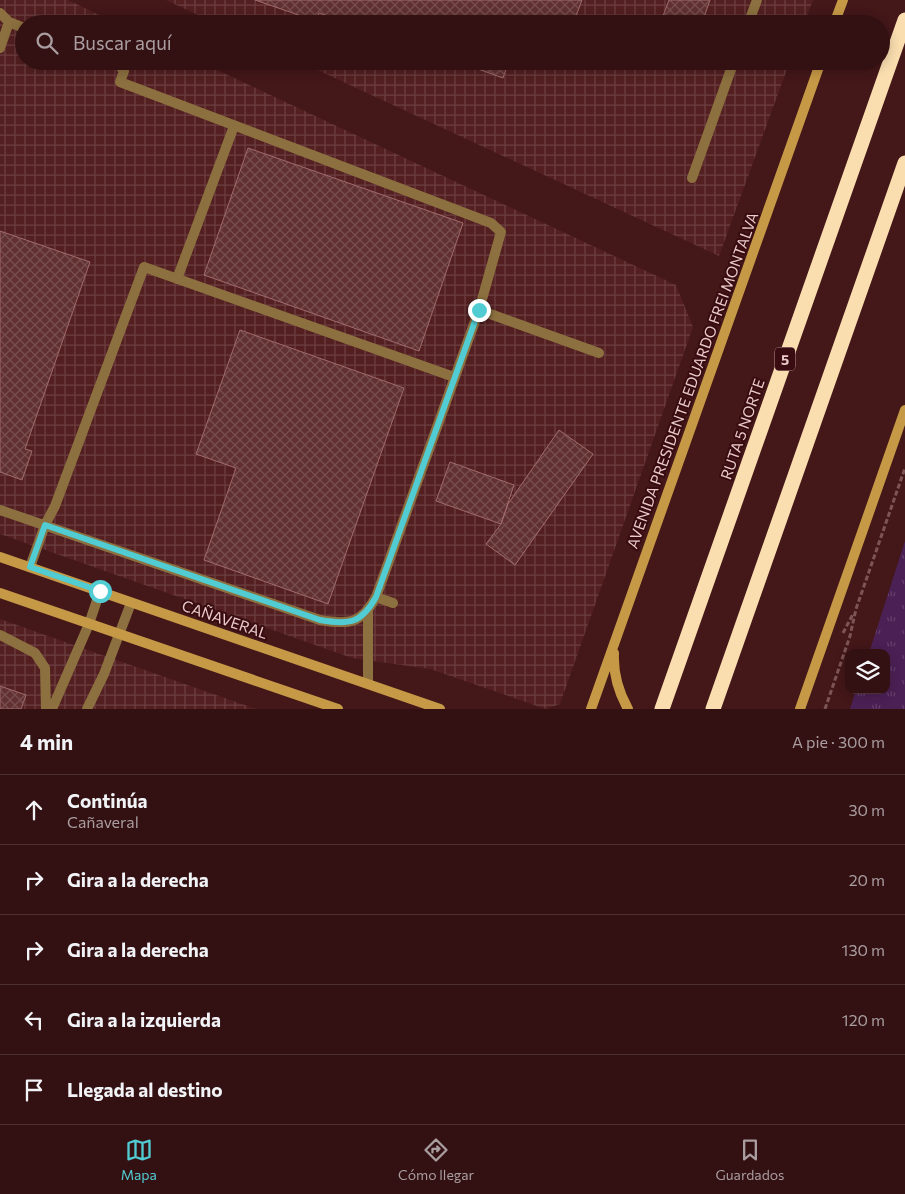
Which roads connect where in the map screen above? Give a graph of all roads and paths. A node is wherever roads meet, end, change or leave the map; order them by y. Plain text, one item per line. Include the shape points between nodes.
1 (756, 0) edge
2 (843, 0) edge
3 (0, 13) edge
4 (751, 15) edge
5 (837, 15) edge
6 (905, 20) edge
7 (9, 22) junction
8 (15, 24) edge
9 (0, 48) edge
10 (890, 63) edge
11 (124, 70) edge
12 (731, 70) edge
13 (818, 70) edge
14 (887, 70) edge
15 (234, 126) junction
16 (905, 163) edge
17 (692, 178) dead end
18 (177, 279) junction
19 (479, 310) junction
20 (599, 353) dead end
21 (454, 377) junction
22 (905, 410) edge
23 (905, 468) edge
24 (0, 510) edge
25 (45, 525) junction
26 (0, 556) edge
27 (30, 567) junction
28 (100, 591) junction
29 (0, 593) edge
30 (376, 597) junction
31 (131, 603) junction
32 (393, 603) dead end
33 (856, 609) junction
34 (368, 611) junction
35 (89, 624) junction
36 (0, 635) edge
37 (119, 635) junction
38 (841, 638) dead end
39 (616, 639) junction
40 (368, 684) junction
41 (664, 704) edge
42 (46, 709) edge
43 (52, 709) edge
44 (87, 709) edge
45 (338, 709) edge
46 (440, 709) edge
47 (591, 709) edge
48 (628, 709) edge
49 (713, 709) edge
50 (800, 709) edge
51 (825, 709) edge

1 - 4 lane
2 - 5 main road
3 - 7 lane
6 - 10 highway, RUTA 5 NORTE / 5
7 - 8 lane
7 - 9 lane
11 - 15 lane via 120,82
12 - 17 lane
13 - 39 main road, AVENIDA PRESIDENTE EDUARDO FREI MONTALVA
14 - 41 highway, RUTA 5 NORTE / 5
15 - 18 lane
15 - 19 lane via 491,223 501,232
16 - 49 highway
18 - 21 lane
18 - 25 lane via 144,268 55,506
19 - 20 lane
19 - 21 lane
21 - 30 lane
22 - 50 main road
23 - 33 path
24 - 25 lane
25 - 27 lane
25 - 34 lane via 320,620 341,624
26 - 27 main road, CAÑAVERAL
27 - 28 main road, CAÑAVERAL
28 - 31 main road, CAÑAVERAL
28 - 35 lane
29 - 35 main road
30 - 32 lane
30 - 34 lane
31 - 37 lane
31 - 40 main road, CAÑAVERAL
33 - 38 path
33 - 51 path
34 - 40 lane
35 - 37 main road
35 - 43 lane
36 - 42 lane via 35,653 45,668
37 - 44 lane
37 - 45 main road
39 - 47 main road, AVENIDA PRESIDENTE EDUARDO FREI MONTALVA
39 - 48 main road via 614,669
40 - 46 main road, CAÑAVERAL

